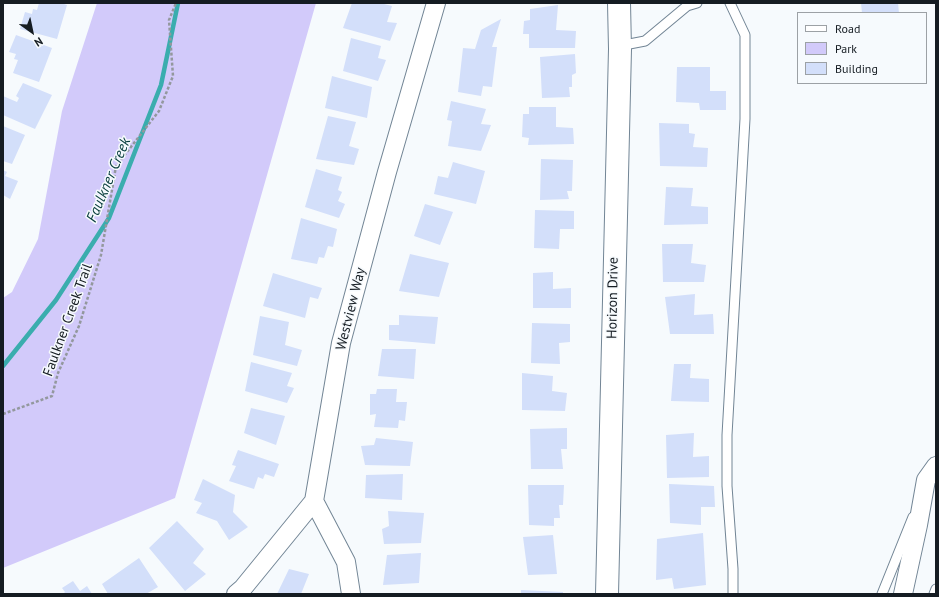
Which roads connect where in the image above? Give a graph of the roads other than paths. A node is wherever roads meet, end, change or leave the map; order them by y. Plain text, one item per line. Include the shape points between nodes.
1 (436, 3) edge
2 (619, 3) edge
3 (697, 3) edge
4 (730, 3) edge
5 (619, 46) junction
6 (936, 466) edge
7 (924, 490) junction
8 (314, 500) junction
9 (936, 589) edge
10 (236, 594) edge
11 (351, 594) edge
12 (606, 594) edge
13 (733, 594) edge
14 (882, 594) edge
15 (903, 594) edge
16 (934, 594) edge

1 - 8 street, Westview Way via 341,343
2 - 5 street, Horizon Drive
3 - 5 lane via 687,6 645,41
4 - 13 lane via 745,35 744,119 727,435
5 - 12 street, Horizon Drive
6 - 7 street via 926,480
7 - 14 lane
7 - 15 street
8 - 10 street, Westview Way
8 - 11 street via 346,562
9 - 16 lane

